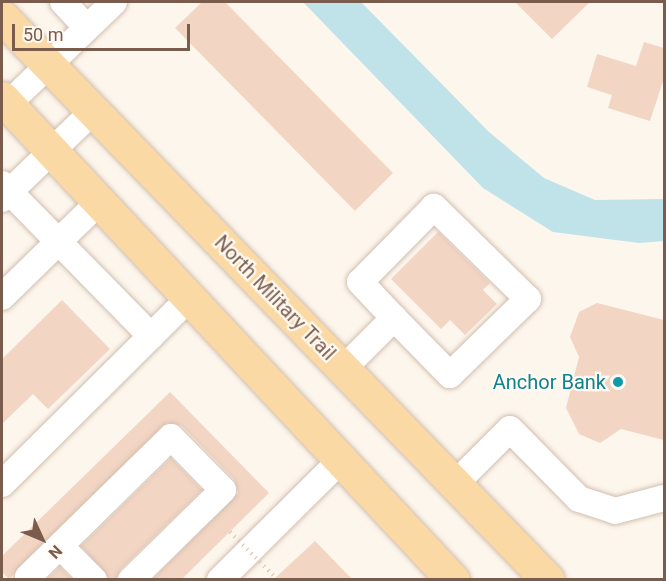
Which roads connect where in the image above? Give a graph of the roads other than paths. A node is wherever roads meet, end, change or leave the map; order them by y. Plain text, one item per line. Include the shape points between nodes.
1 (63, 2) edge
2 (114, 2) edge
3 (2, 17) edge
4 (87, 27) junction
5 (48, 65) junction
6 (5, 101) edge
7 (93, 111) junction
8 (52, 150) junction
9 (4, 191) edge
10 (100, 201) junction
11 (59, 239) junction
12 (191, 296) junction
13 (2, 297) edge
14 (394, 318) junction
15 (151, 336) junction
16 (344, 368) junction
17 (342, 459) junction
18 (456, 483) junction
19 (2, 484) edge
20 (664, 498) edge
21 (60, 546) junction
22 (31, 579) edge
23 (94, 579) edge
24 (131, 579) edge
25 (220, 579) edge
26 (453, 579) edge
27 (548, 579) edge

1 - 4 street
2 - 4 street
3 - 5 main road, North Military Trail
4 - 5 street
5 - 6 street
5 - 7 main road, North Military Trail
6 - 8 main road
7 - 8 street
7 - 16 main road, North Military Trail
8 - 9 street
8 - 10 main road
9 - 11 street
10 - 11 street
10 - 12 main road
11 - 13 street
11 - 15 street via 88,276
12 - 15 street
12 - 17 main road
14 - 14 street via 450,375 528,299 434,207 360,282
14 - 16 street
15 - 19 street
16 - 18 main road, North Military Trail
17 - 25 street
17 - 26 main road
18 - 20 street via 510,429 579,499 615,511
18 - 27 main road, North Military Trail
21 - 22 street via 28,577
21 - 23 street
21 - 24 street via 171,437 223,490

